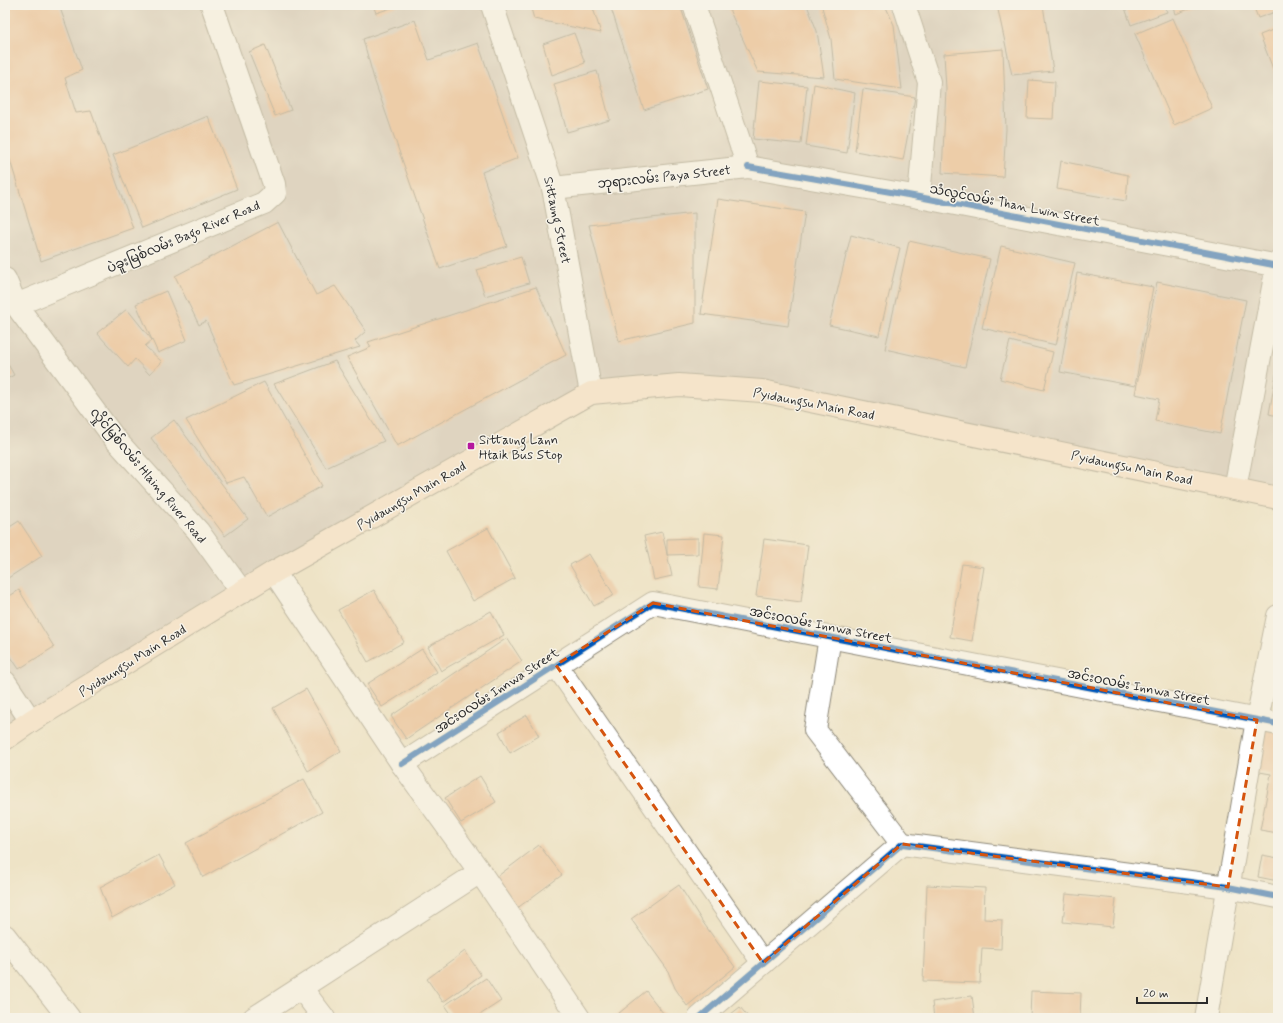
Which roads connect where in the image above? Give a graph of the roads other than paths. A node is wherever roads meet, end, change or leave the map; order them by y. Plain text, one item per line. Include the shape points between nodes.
1 (212, 5) edge
2 (492, 5) edge
3 (694, 5) edge
4 (904, 5) edge
5 (748, 167) junction
6 (553, 188) junction
7 (919, 197) junction
8 (1278, 265) edge
9 (5, 279) edge
10 (16, 305) junction
11 (590, 393) junction
12 (1235, 489) junction
13 (1278, 498) edge
14 (274, 572) junction
15 (242, 592) junction
16 (1278, 616) edge
17 (830, 637) junction
18 (556, 665) junction
19 (5, 682) edge
20 (31, 721) junction
21 (1268, 722) edge
22 (5, 739) edge
23 (402, 764) junction
24 (902, 844) junction
25 (480, 872) junction
26 (1228, 887) junction
27 (1278, 896) edge
28 (5, 936) edge
29 (763, 963) junction
30 (301, 988) junction
31 (69, 1018) edge
32 (254, 1018) edge
33 (324, 1018) edge
34 (579, 1018) edge
35 (699, 1018) edge
36 (1206, 1018) edge

1 - 10 street, ပဲခူးမြစ်လမ်း Bago River Road via 275,193 264,203
2 - 6 street, Sittaung Street
3 - 5 street, ဘုရားလမ်း Paya Street
4 - 7 street via 929,82
5 - 6 street, ဘုရားလမ်း Paya Street
5 - 7 street, သံလွင်လမ်း Than Lwin Street
6 - 11 street, Sittaung Street
7 - 8 street, သံလွင်လမ်း Than Lwin Street
8 - 12 street
9 - 10 street, လှိုင်မြစ်လမ်း Hlaing River Road
10 - 15 street, လှိုင်မြစ်လမ်း Hlaing River Road via 115,438 198,532
11 - 12 main road, Pyidaungsu Main Road via 679,385 762,391
11 - 14 main road, Pyidaungsu Main Road
12 - 13 main road, Pyidaungsu Main Road
14 - 15 main road, Pyidaungsu Main Road
14 - 23 street
15 - 20 main road, Pyidaungsu Main Road
16 - 21 street
17 - 18 street, အင်းဝလမ်း Innwa Street via 653,603
17 - 21 street, အင်းဝလမ်း Innwa Street
17 - 24 street via 815,730
18 - 23 street, အင်းဝလမ်း Innwa Street
18 - 29 street
19 - 20 street
20 - 22 main road, Pyidaungsu Main Road
21 - 26 street
23 - 25 street
24 - 26 street
24 - 29 street
25 - 30 street
25 - 34 street
26 - 27 street
26 - 36 street
28 - 31 street
29 - 35 street
30 - 32 street
30 - 33 street

